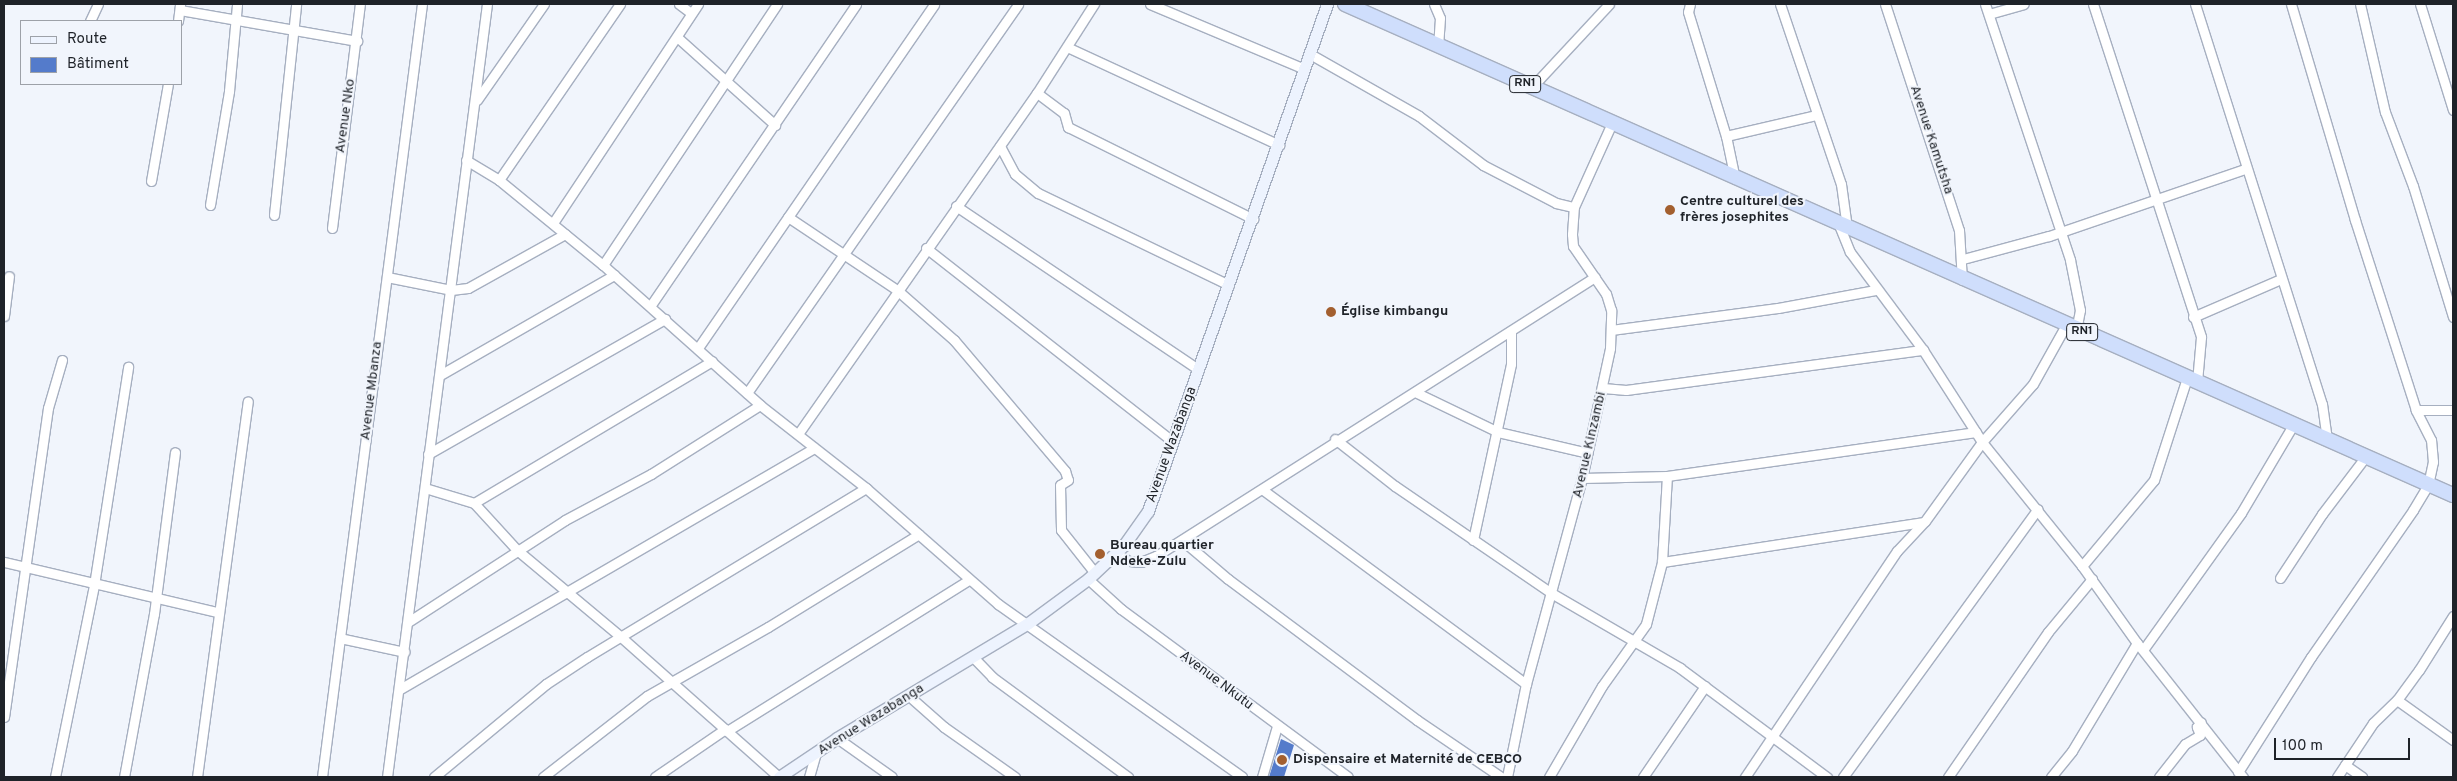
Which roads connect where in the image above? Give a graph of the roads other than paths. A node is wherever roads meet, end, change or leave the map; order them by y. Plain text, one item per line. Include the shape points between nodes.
1 (98, 4) edge
2 (237, 4) edge
3 (296, 4) edge
4 (360, 4) edge
5 (422, 4) edge
6 (488, 4) edge
7 (544, 4) edge
8 (620, 4) edge
9 (679, 4) edge
10 (698, 4) edge
11 (777, 4) edge
12 (856, 4) edge
13 (934, 4) edge
14 (1018, 4) edge
15 (1094, 4) edge
16 (1150, 4) edge
17 (1327, 4) edge
18 (1345, 4) edge
19 (1434, 4) edge
20 (1609, 4) edge
21 (1690, 4) edge
22 (1780, 4) edge
23 (1885, 4) edge
24 (1985, 4) edge
25 (2024, 4) edge
26 (2094, 4) edge
27 (2195, 4) edge
28 (2291, 4) edge
29 (2360, 4) edge
30 (2420, 4) edge
31 (180, 7) edge
32 (691, 13) junction
33 (1988, 14) junction
34 (90, 20) edge
35 (178, 20) edge
36 (235, 22) junction
37 (292, 32) junction
38 (677, 36) junction
39 (357, 42) junction
40 (1438, 46) junction
41 (1067, 47) junction
42 (1310, 54) junction
43 (1305, 69) junction
44 (725, 80) junction
45 (168, 85) edge
46 (1532, 87) junction
47 (1037, 93) junction
48 (475, 102) junction
49 (2453, 110) edge
50 (1816, 115) junction
51 (1612, 123) junction
52 (775, 125) junction
53 (1726, 136) junction
54 (1279, 145) junction
55 (1000, 146) junction
56 (466, 160) junction
57 (2245, 169) junction
58 (499, 180) junction
59 (1735, 180) junction
60 (152, 181) dead end
61 (2156, 198) junction
62 (210, 205) dead end
63 (956, 206) junction
64 (1574, 207) junction
65 (274, 215) dead end
66 (788, 217) junction
67 (1253, 219) junction
68 (553, 223) junction
69 (1843, 227) junction
70 (332, 228) dead end
71 (2060, 230) junction
72 (565, 234) junction
73 (926, 248) junction
74 (846, 254) junction
75 (1963, 259) junction
76 (604, 265) junction
77 (614, 275) junction
78 (9, 276) dead end
79 (387, 277) junction
80 (1595, 277) junction
81 (2281, 279) junction
82 (1962, 280) junction
83 (1229, 285) junction
84 (451, 290) junction
85 (897, 290) junction
86 (1875, 290) junction
87 (651, 305) junction
88 (4, 316) edge
89 (2193, 316) junction
90 (2453, 317) edge
91 (665, 319) junction
92 (2071, 328) junction
93 (1512, 330) junction
94 (1611, 330) junction
95 (698, 348) junction
96 (1923, 350) junction
97 (62, 360) dead end
98 (712, 361) junction
99 (128, 367) dead end
100 (1199, 370) junction
101 (440, 375) junction
102 (2192, 380) junction
103 (1603, 388) junction
104 (747, 393) junction
105 (1417, 393) junction
106 (248, 400) dead end
107 (760, 405) junction
108 (2416, 410) junction
109 (2453, 410) edge
110 (2293, 425) junction
111 (1498, 432) junction
112 (1976, 432) junction
113 (798, 434) junction
114 (1335, 439) junction
115 (2327, 440) junction
116 (1173, 442) junction
117 (1982, 442) junction
118 (814, 448) junction
119 (175, 452) dead end
120 (1588, 453) junction
121 (428, 454) junction
122 (2366, 456) junction
123 (1666, 476) junction
124 (1582, 478) junction
125 (2428, 485) junction
126 (425, 488) junction
127 (866, 488) junction
128 (1263, 490) junction
129 (2453, 495) edge
130 (474, 503) junction
131 (2038, 509) junction
132 (1925, 521) junction
133 (918, 534) junction
134 (1182, 540) junction
135 (1473, 540) junction
136 (517, 550) junction
137 (1116, 553) junction
138 (4, 562) edge
139 (1662, 562) junction
140 (2082, 566) junction
141 (25, 570) junction
142 (1091, 576) junction
143 (2092, 578) junction
144 (2280, 578) dead end
145 (969, 580) junction
146 (94, 585) junction
147 (569, 592) junction
148 (1553, 594) junction
149 (156, 600) junction
150 (216, 612) junction
151 (2453, 616) edge
152 (408, 622) junction
153 (1028, 624) junction
154 (2445, 628) junction
155 (2453, 634) edge
156 (620, 636) junction
157 (340, 638) junction
158 (1633, 642) junction
159 (2140, 646) junction
160 (405, 652) junction
161 (973, 657) junction
162 (672, 683) junction
163 (1526, 684) junction
164 (1705, 686) junction
165 (400, 689) junction
166 (909, 696) junction
167 (2396, 700) junction
168 (4, 717) edge
169 (2201, 722) junction
170 (1277, 726) junction
171 (726, 730) junction
172 (837, 738) junction
173 (1770, 738) junction
174 (2453, 740) edge
175 (816, 753) junction
176 (2345, 765) junction
177 (2241, 775) edge
178 (891, 776) edge
179 (55, 777) edge
180 (124, 777) edge
181 (197, 777) edge
182 (322, 777) edge
183 (387, 777) edge
184 (434, 777) edge
185 (543, 777) edge
186 (655, 777) edge
187 (779, 777) edge
188 (808, 777) edge
189 (1015, 777) edge
190 (1128, 777) edge
191 (1242, 777) edge
192 (1262, 777) edge
193 (1348, 777) edge
194 (1501, 777) edge
195 (1507, 777) edge
196 (1549, 777) edge
197 (1643, 777) edge
198 (1744, 777) edge
199 (1828, 777) edge
200 (1843, 777) edge
201 (1948, 777) edge
202 (2051, 777) edge
203 (2159, 777) edge
204 (2337, 777) edge
205 (2362, 777) edge

1 - 34 street
2 - 36 street
3 - 37 street
4 - 39 street, Avenue Nko
5 - 79 street, Avenue Mbanza
6 - 48 street
7 - 48 street
8 - 58 street
9 - 32 street
10 - 32 street
11 - 44 street
12 - 52 street
13 - 66 street
14 - 74 street
15 - 41 street
16 - 43 street
17 - 42 main road, Avenue Wazabanga
18 - 40 highway, RN1
19 - 40 street via 1440,18
20 - 46 street
21 - 53 street via 1688,12
22 - 50 street
23 - 75 street, Avenue Kamutsha via 1959,230
24 - 33 street
25 - 33 street
26 - 61 street
27 - 57 street
28 - 108 street
29 - 90 street via 2385,112 2413,186
30 - 49 street
31 - 35 street
31 - 36 street
32 - 38 street
33 - 71 street
36 - 37 street
36 - 62 street via 229,91
37 - 39 street
37 - 65 street
38 - 44 street
38 - 68 street
39 - 70 street, Avenue Nko
40 - 46 highway, RN1
41 - 47 street
41 - 54 street
42 - 43 main road, Avenue Wazabanga
42 - 64 street via 1419,116 1483,165 1556,203
43 - 54 main road, Avenue Wazabanga
44 - 52 street
44 - 76 street
45 - 60 street
46 - 51 highway, RN1
47 - 55 street
47 - 67 street via 1064,113 1068,127
48 - 56 street
50 - 53 street
50 - 69 street via 1841,184
51 - 59 highway, RN1
51 - 64 street, Avenue Kinzambi
52 - 87 street
53 - 59 street
54 - 67 main road, Avenue Wazabanga
55 - 63 street
55 - 83 street via 1015,174 1038,193
56 - 58 street
56 - 84 street
57 - 61 street
57 - 81 street
58 - 68 street
59 - 69 highway, RN1
61 - 71 street
61 - 89 street
63 - 73 street
63 - 100 street
64 - 80 street, Avenue Kinzambi via 1573,246
66 - 74 street
66 - 95 street
67 - 83 main road, Avenue Wazabanga
68 - 72 street
69 - 82 highway, RN1
69 - 86 street via 1850,252
71 - 75 street
71 - 92 street via 2078,292
72 - 76 street
72 - 84 street via 468,288
73 - 85 street
73 - 116 street
74 - 85 street
74 - 104 street
75 - 82 street, Avenue Kamutsha
76 - 77 street
77 - 87 street
77 - 101 street
78 - 88 street
79 - 84 street
79 - 157 street, Avenue Mbanza
80 - 93 street
80 - 94 street, Avenue Kinzambi via 1611,310
81 - 89 street
81 - 115 street via 2322,404
82 - 92 highway, RN1
83 - 100 main road, Avenue Wazabanga
84 - 101 street
85 - 113 street
85 - 142 street, Avenue Nkutu via 954,340 1065,471 1068,480 1060,485 1061,530
86 - 94 street via 1786,307
86 - 96 street
87 - 91 street
89 - 102 street via 2203,346
91 - 95 street
91 - 121 street
92 - 102 highway, RN1
92 - 117 street via 2033,384
93 - 105 street
93 - 111 street via 1511,364
94 - 103 street, Avenue Kinzambi
95 - 98 street
96 - 103 street via 1626,390
96 - 112 street
97 - 141 street via 48,408
98 - 104 street
98 - 130 street
99 - 146 street
100 - 116 main road, Avenue Wazabanga
101 - 121 street
102 - 110 highway, RN1
102 - 140 street via 2154,480
103 - 120 street, Avenue Kinzambi
104 - 107 street
105 - 111 street
105 - 114 street
106 - 150 street
107 - 113 street
107 - 136 street
108 - 109 street
108 - 125 street via 2431,440 2433,462
110 - 115 highway, RN1
110 - 159 street via 2242,513
111 - 120 street
111 - 135 street
112 - 117 street
112 - 123 street
113 - 118 street
114 - 128 street
114 - 135 street
115 - 122 highway, RN1
116 - 137 main road, Avenue Wazabanga via 1148,510
117 - 131 street
117 - 132 street
118 - 127 street
118 - 147 street
119 - 149 street
120 - 124 street, Avenue Kinzambi
121 - 126 street
122 - 125 highway, RN1
122 - 144 street via 2322,514
123 - 124 street
123 - 139 street
124 - 148 street, Avenue Kinzambi
125 - 129 highway, RN1
125 - 177 street via 2311,657
126 - 130 street
126 - 152 street
127 - 133 street
127 - 156 street
128 - 134 street
128 - 163 street
130 - 136 street
131 - 140 street
131 - 200 street
132 - 139 street
132 - 173 street via 1897,551 1858,606 1822,667
133 - 145 street
133 - 162 street
134 - 137 street via 1142,562 1129,561
134 - 194 street via 1228,579 1417,720
135 - 148 street
136 - 147 street
136 - 152 street
137 - 142 main road, Avenue Wazabanga
138 - 141 street
139 - 158 street via 1646,624
140 - 143 street
141 - 146 street
141 - 168 street
142 - 153 main road, Avenue Wazabanga
142 - 170 street, Avenue Nkutu via 1121,609
143 - 159 street
143 - 201 street via 2048,632
145 - 153 street
145 - 171 street
146 - 149 street
146 - 179 street
147 - 156 street
147 - 165 street
148 - 158 street
148 - 163 street, Avenue Kinzambi
149 - 150 street
149 - 180 street
150 - 181 street
151 - 154 street
152 - 160 street
153 - 161 main road, Avenue Wazabanga
153 - 191 street
154 - 155 street
154 - 167 street
156 - 162 street
156 - 184 street via 546,684
157 - 160 street
157 - 182 street, Avenue Mbanza
158 - 164 street
158 - 196 street
159 - 169 street
159 - 202 street via 2072,751
160 - 165 street
161 - 166 main road, Avenue Wazabanga
161 - 190 street via 992,677
162 - 171 street
162 - 185 street via 614,719
163 - 195 street, Avenue Kinzambi
164 - 173 street
164 - 197 street
165 - 183 street
166 - 172 main road, Avenue Wazabanga
166 - 189 street via 944,727
167 - 174 street
167 - 176 street via 2373,723
169 - 177 street
169 - 203 street via 2197,726 2200,735 2185,744
170 - 192 street
170 - 193 street, Avenue Nkutu
171 - 186 street
171 - 187 street
172 - 175 main road, Avenue Wazabanga
172 - 178 street
173 - 198 street
173 - 199 street
175 - 187 main road, Avenue Wazabanga
175 - 188 street
176 - 204 street
176 - 205 street

